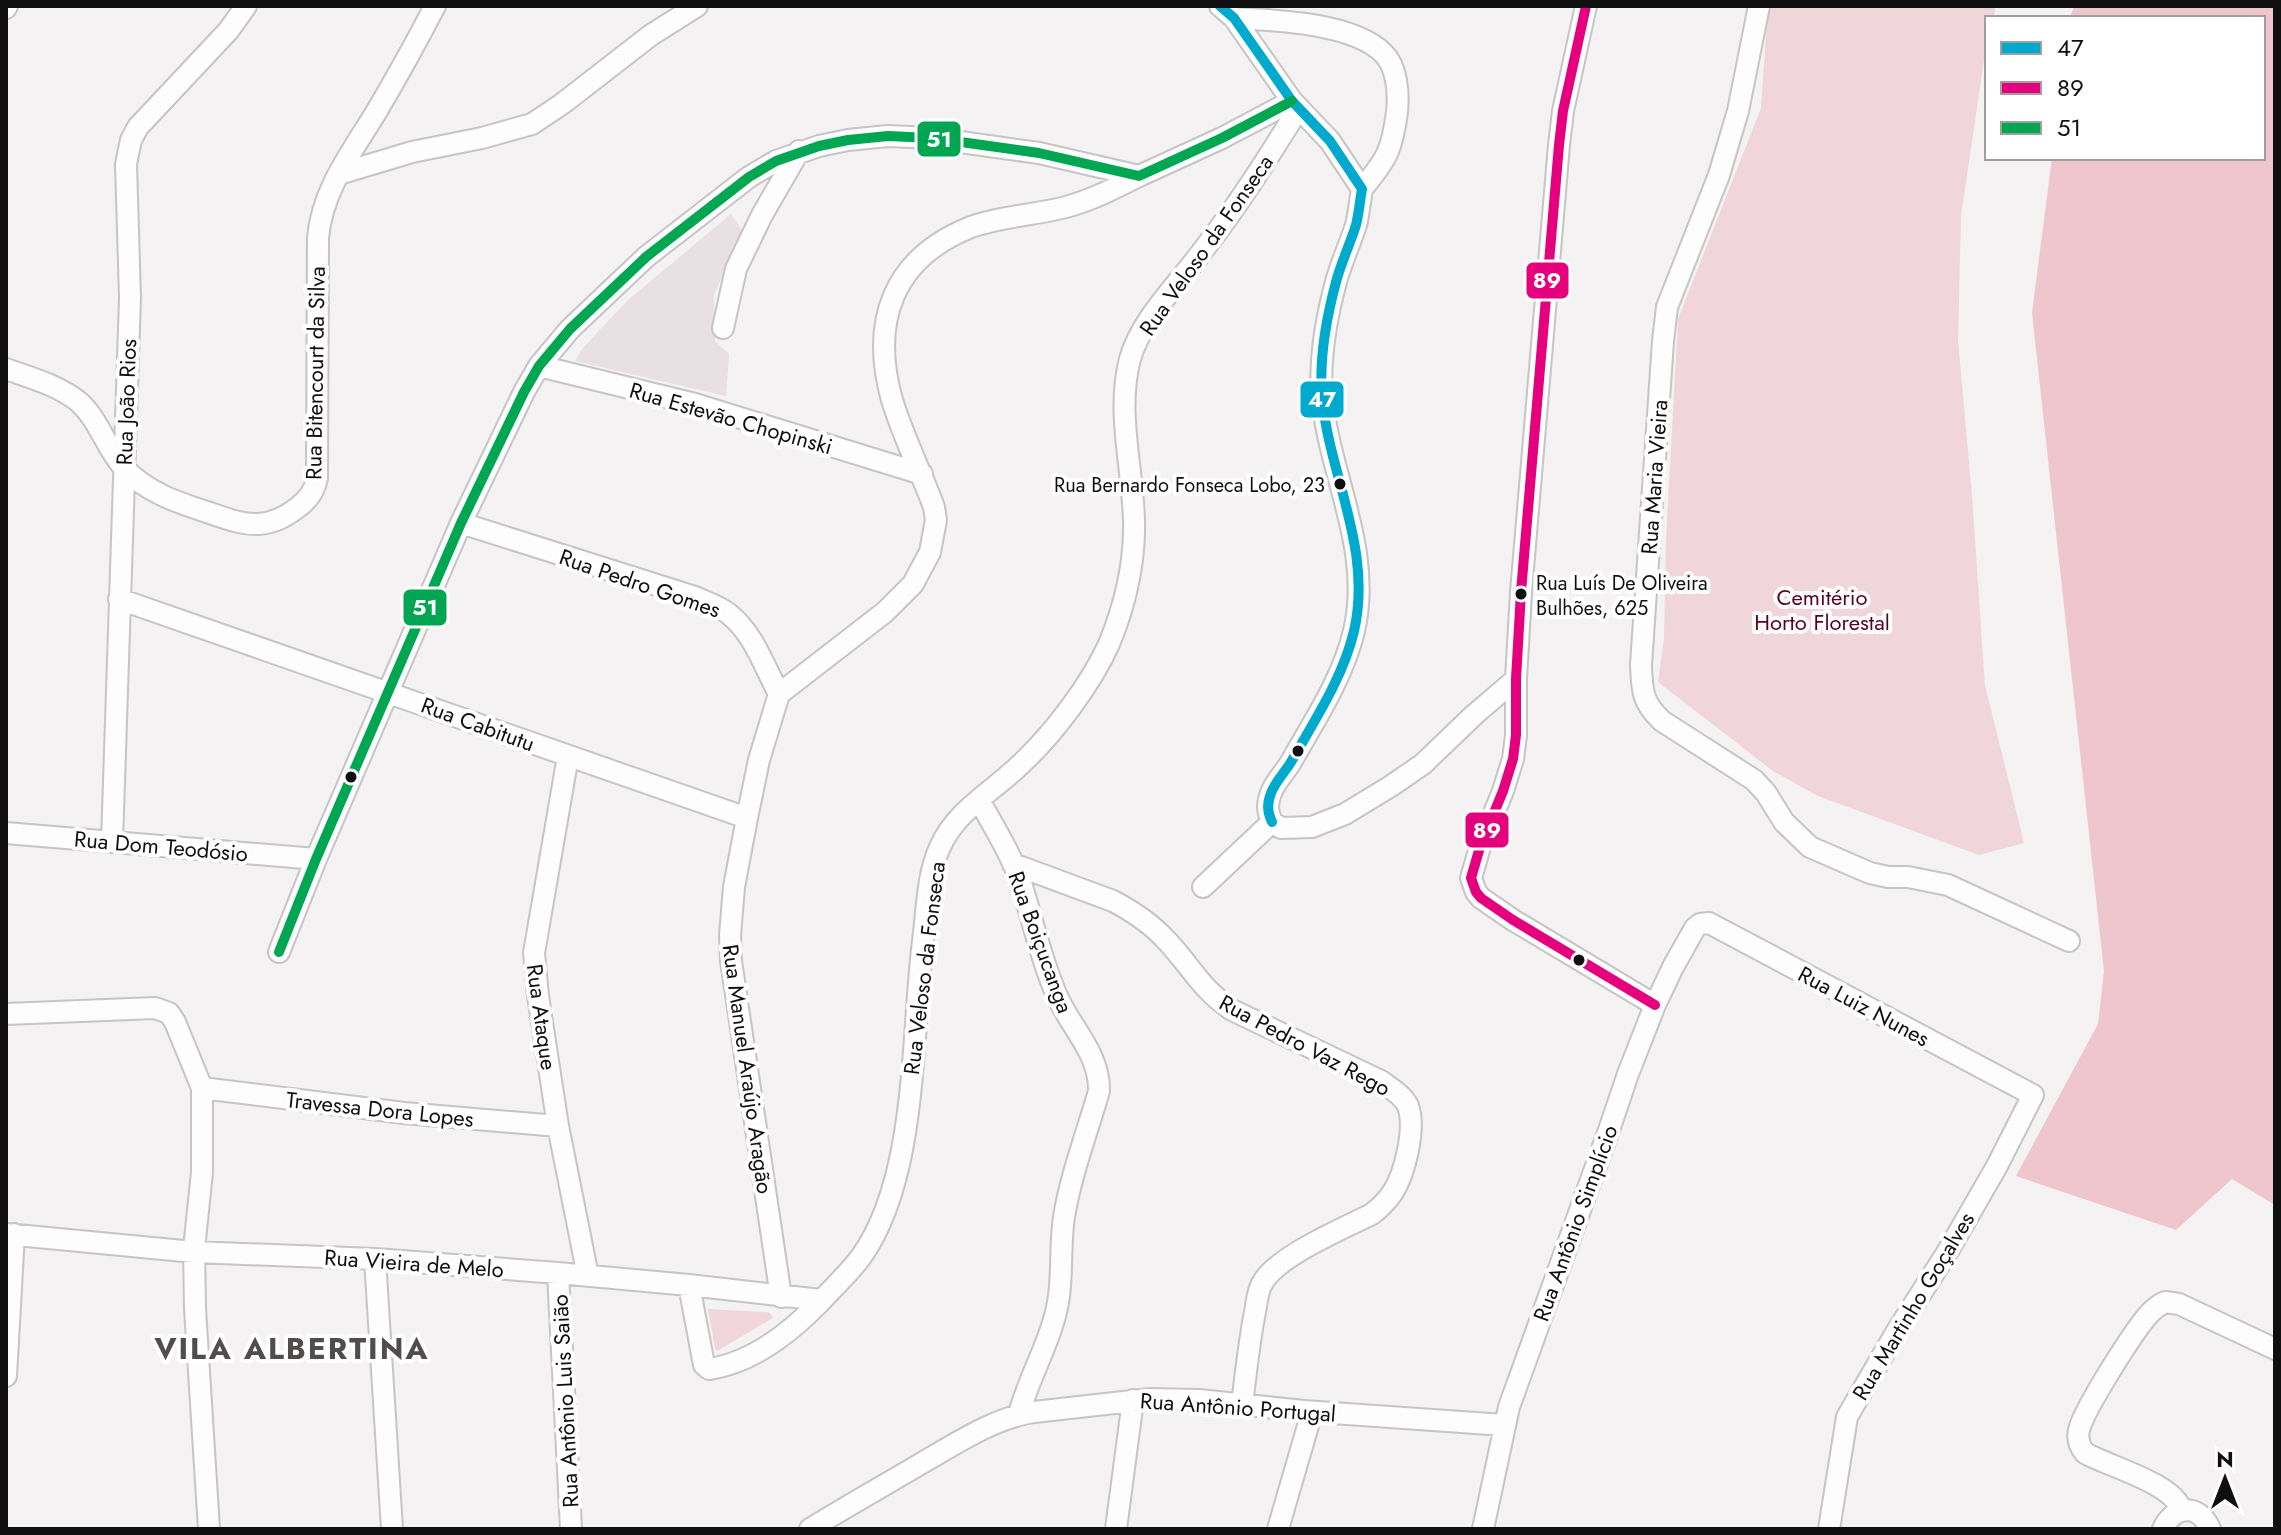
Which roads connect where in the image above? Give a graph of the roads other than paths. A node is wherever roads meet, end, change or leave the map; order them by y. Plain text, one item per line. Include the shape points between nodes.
1 (246, 6) edge
2 (435, 6) edge
3 (697, 6) edge
4 (1586, 6) edge
5 (1759, 6) edge
6 (1227, 12) edge
7 (1296, 104) junction
8 (799, 151) junction
9 (339, 174) junction
10 (1139, 176) junction
11 (1362, 189) junction
12 (723, 328) dead end
13 (539, 366) junction
14 (6, 369) edge
15 (123, 467) junction
16 (922, 474) junction
17 (461, 523) junction
18 (119, 599) junction
19 (1516, 679) junction
20 (388, 693) junction
21 (779, 694) junction
22 (568, 756) junction
23 (979, 800) junction
24 (747, 818) junction
25 (1272, 822) junction
26 (6, 833) edge
27 (112, 842) junction
28 (316, 859) junction
29 (1013, 864) junction
30 (1203, 887) dead end
31 (1695, 928) joint
32 (2069, 941) dead end
33 (279, 952) dead end
34 (1655, 1005) junction
35 (6, 1014) edge
36 (202, 1088) junction
37 (2033, 1095) joint
38 (558, 1126) junction
39 (10, 1234) edge
40 (194, 1252) junction
41 (375, 1259) junction
42 (558, 1273) junction
43 (588, 1276) junction
44 (689, 1285) junction
45 (781, 1297) junction
46 (821, 1300) junction
47 (2275, 1349) edge
48 (6, 1376) edge
49 (1133, 1400) junction
50 (1242, 1404) junction
51 (1312, 1412) junction
52 (1019, 1414) junction
53 (1504, 1425) junction
54 (2181, 1509) junction
55 (209, 1529) edge
56 (392, 1529) edge
57 (571, 1529) edge
58 (810, 1529) edge
59 (1116, 1529) edge
60 (1278, 1529) edge
61 (1483, 1529) edge
62 (1829, 1529) edge
63 (2163, 1529) edge
64 (2210, 1529) edge

1 - 15 street, Rua João Rios via 138,127 128,151 130,298
2 - 9 street, Rua Bitencourt da Silva
3 - 9 street via 532,124
4 - 19 street via 1559,145
5 - 32 street, Rua Maria Vieira via 1719,175 1667,307 1641,665 1644,699 1662,721 1754,780 1810,847 1870,873 1948,885
6 - 7 street
6 - 11 street via 1338,30 1367,41 1392,64 1398,102 1394,136 1384,163
7 - 10 street
7 - 11 street via 1330,141
7 - 23 street, Rua Veloso da Fonseca via 1251,184 1159,307 1130,360 1126,423 1134,537 1129,580 1108,645 1076,699 1039,745
8 - 10 street via 888,136 932,138 1039,153
8 - 12 street via 736,269
8 - 13 street via 749,177 654,250 570,329
9 - 15 street, Rua Bitencourt da Silva via 323,208 318,238 317,478 312,493 284,518 243,523 168,499
10 - 16 street via 1095,198 973,227 942,241 902,280 887,312 886,369 892,400
11 - 25 street via 1324,331 1322,369 1326,424 1356,555 1354,630 1330,693 1272,789 1267,811
13 - 16 street, Rua Estevão Chopinski via 695,404
13 - 17 street
14 - 15 street, Rua Bitencourt da Silva via 81,404
15 - 18 street, Rua João Rios
16 - 21 street via 936,520 930,552 913,584
17 - 20 street
17 - 21 street, Rua Pedro Gomes via 695,597 727,612 755,645
18 - 20 street, Rua Cabitutu
18 - 27 street, Rua João Rios
19 - 25 street via 1423,764 1345,814 1312,827 1281,828
19 - 34 street via 1513,759 1473,868 1476,892
20 - 22 street, Rua Cabitutu
20 - 28 street
21 - 24 street, Rua Manuel Araújo Aragão
22 - 24 street, Rua Cabitutu
22 - 38 street, Rua Ataque via 534,953
23 - 29 street, Rua Boiçucanga
23 - 46 street, Rua Veloso da Fonseca via 944,837 933,866 901,1159 890,1199 862,1255
24 - 45 street, Rua Manuel Araújo Aragão via 734,887 731,961
25 - 30 street
26 - 27 street, Rua Dom Teodósio
27 - 28 street, Rua Dom Teodósio
28 - 33 street
29 - 50 street, Rua Pedro Vaz Rego via 1129,909 1167,940 1214,999 1381,1081 1408,1107 1406,1159 1384,1205 1286,1260 1263,1281
29 - 52 street, Rua Boiçucanga via 1057,998 1092,1056 1099,1079 1066,1206 1055,1318
31 - 34 street, Rua Antônio Simplício
31 - 37 street, Rua Luiz Nunes via 1709,923
34 - 53 street, Rua Antônio Simplício
35 - 36 street via 164,1009 175,1022
36 - 38 street, Travessa Dora Lopes
36 - 40 street via 202,1172
37 - 62 street, Rua Martinho Goçalves via 1948,1251 1847,1417
38 - 43 street, Rua Ataque
39 - 40 street, Rua Vieira de Melo
39 - 48 street
40 - 41 street, Rua Vieira de Melo
40 - 55 street
41 - 42 street, Rua Vieira de Melo
41 - 56 street
42 - 43 street, Rua Vieira de Melo
42 - 57 street, Rua Antônio Luis Saião
43 - 44 street, Rua Vieira de Melo
44 - 45 street, Rua Vieira de Melo
44 - 46 street, Rua Veloso da Fonseca via 709,1369 755,1353 796,1326
45 - 46 street, Rua Vieira de Melo
47 - 54 street via 2172,1302 2160,1305 2141,1323 2090,1407 2079,1430 2085,1453 2163,1488
49 - 50 street, Rua Antônio Portugal
49 - 52 street, Rua Antônio Portugal
49 - 59 street
50 - 51 street, Rua Antônio Portugal
51 - 53 street, Rua Antônio Portugal
51 - 60 street
52 - 58 street, Rua Antônio Portugal via 946,1449
53 - 61 street, Rua Antônio Simplício
54 - 63 street
54 - 64 street via 2202,1517

